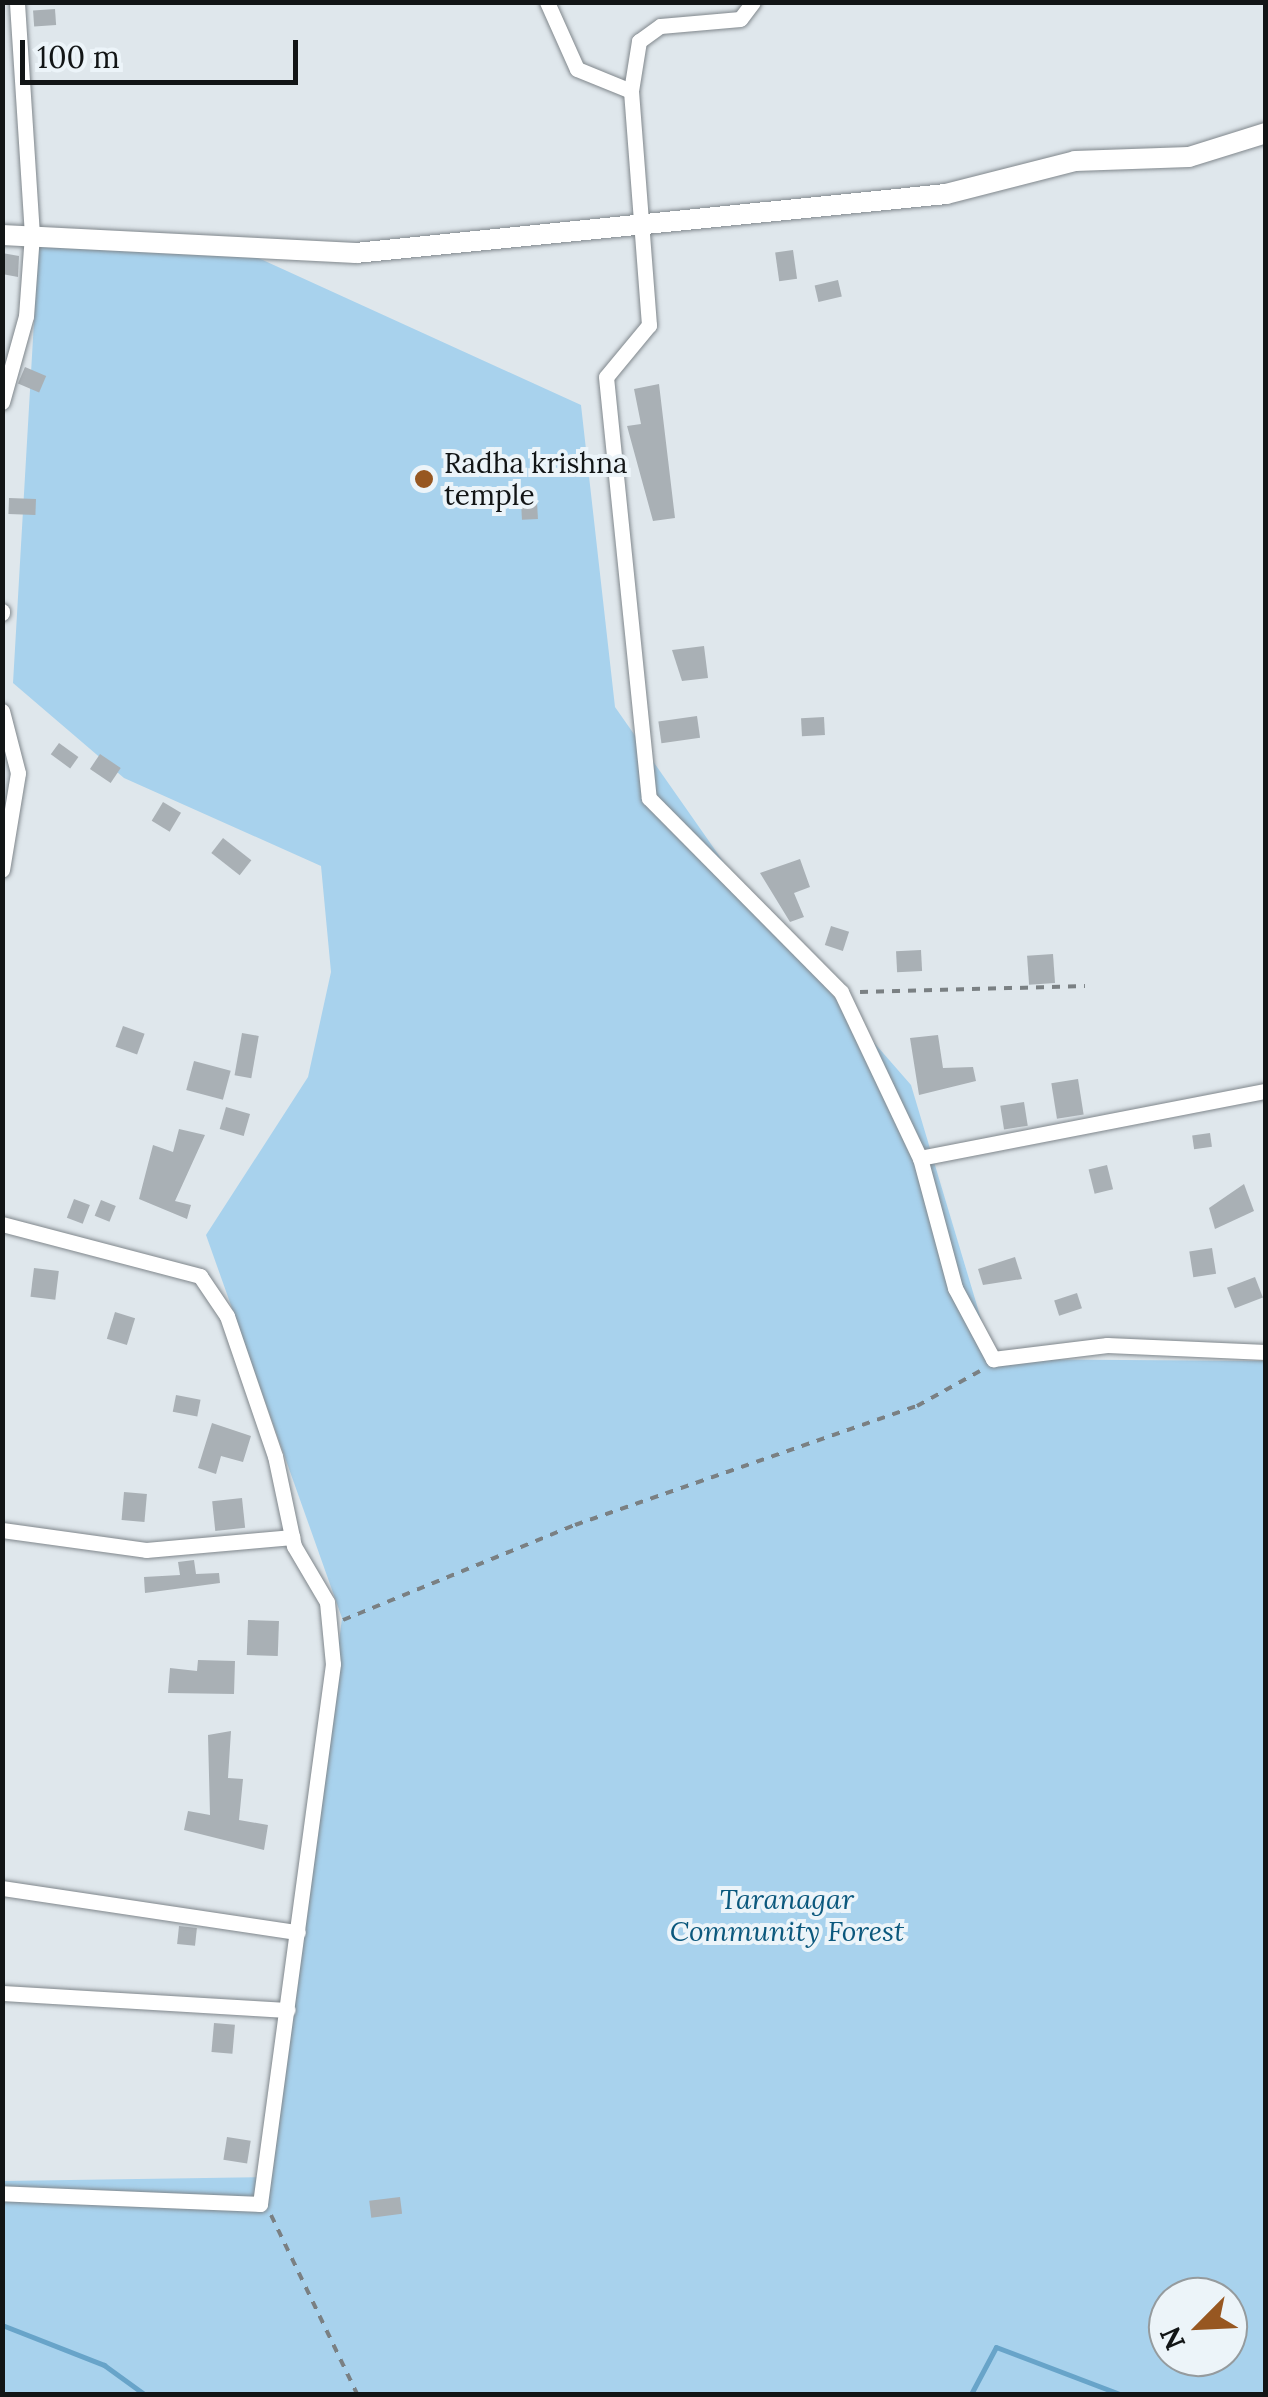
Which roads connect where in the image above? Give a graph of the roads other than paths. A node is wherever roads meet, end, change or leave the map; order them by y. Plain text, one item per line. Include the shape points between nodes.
1 (17, 2) edge
2 (547, 2) edge
3 (753, 2) edge
4 (631, 91) junction
5 (1266, 134) edge
6 (640, 224) junction
7 (2, 235) edge
8 (32, 235) junction
9 (2, 402) edge
10 (2, 712) edge
11 (2, 870) edge
12 (1266, 1091) edge
13 (920, 1158) junction
14 (2, 1224) edge
15 (1266, 1352) edge
16 (2, 1530) edge
17 (292, 1537) junction
18 (2, 1888) edge
19 (298, 1932) junction
20 (2, 1993) edge
21 (287, 2010) junction
22 (2, 2193) edge

1 - 8 street
2 - 4 street via 578,69
3 - 4 street via 740,20 660,26 639,41
4 - 6 street
5 - 6 street via 1190,157 1075,162 946,194
6 - 8 street via 282,255
6 - 13 street via 650,325 606,377 649,798 841,992
7 - 8 street
8 - 9 street via 26,316
10 - 11 street via 18,772
12 - 13 street via 1115,1127
13 - 15 street via 955,1288 993,1359 1107,1345
14 - 17 street via 200,1276 227,1316
16 - 17 street via 146,1550
17 - 19 street via 327,1602 333,1664
18 - 19 street
19 - 21 street
20 - 21 street
21 - 22 street via 260,2204

